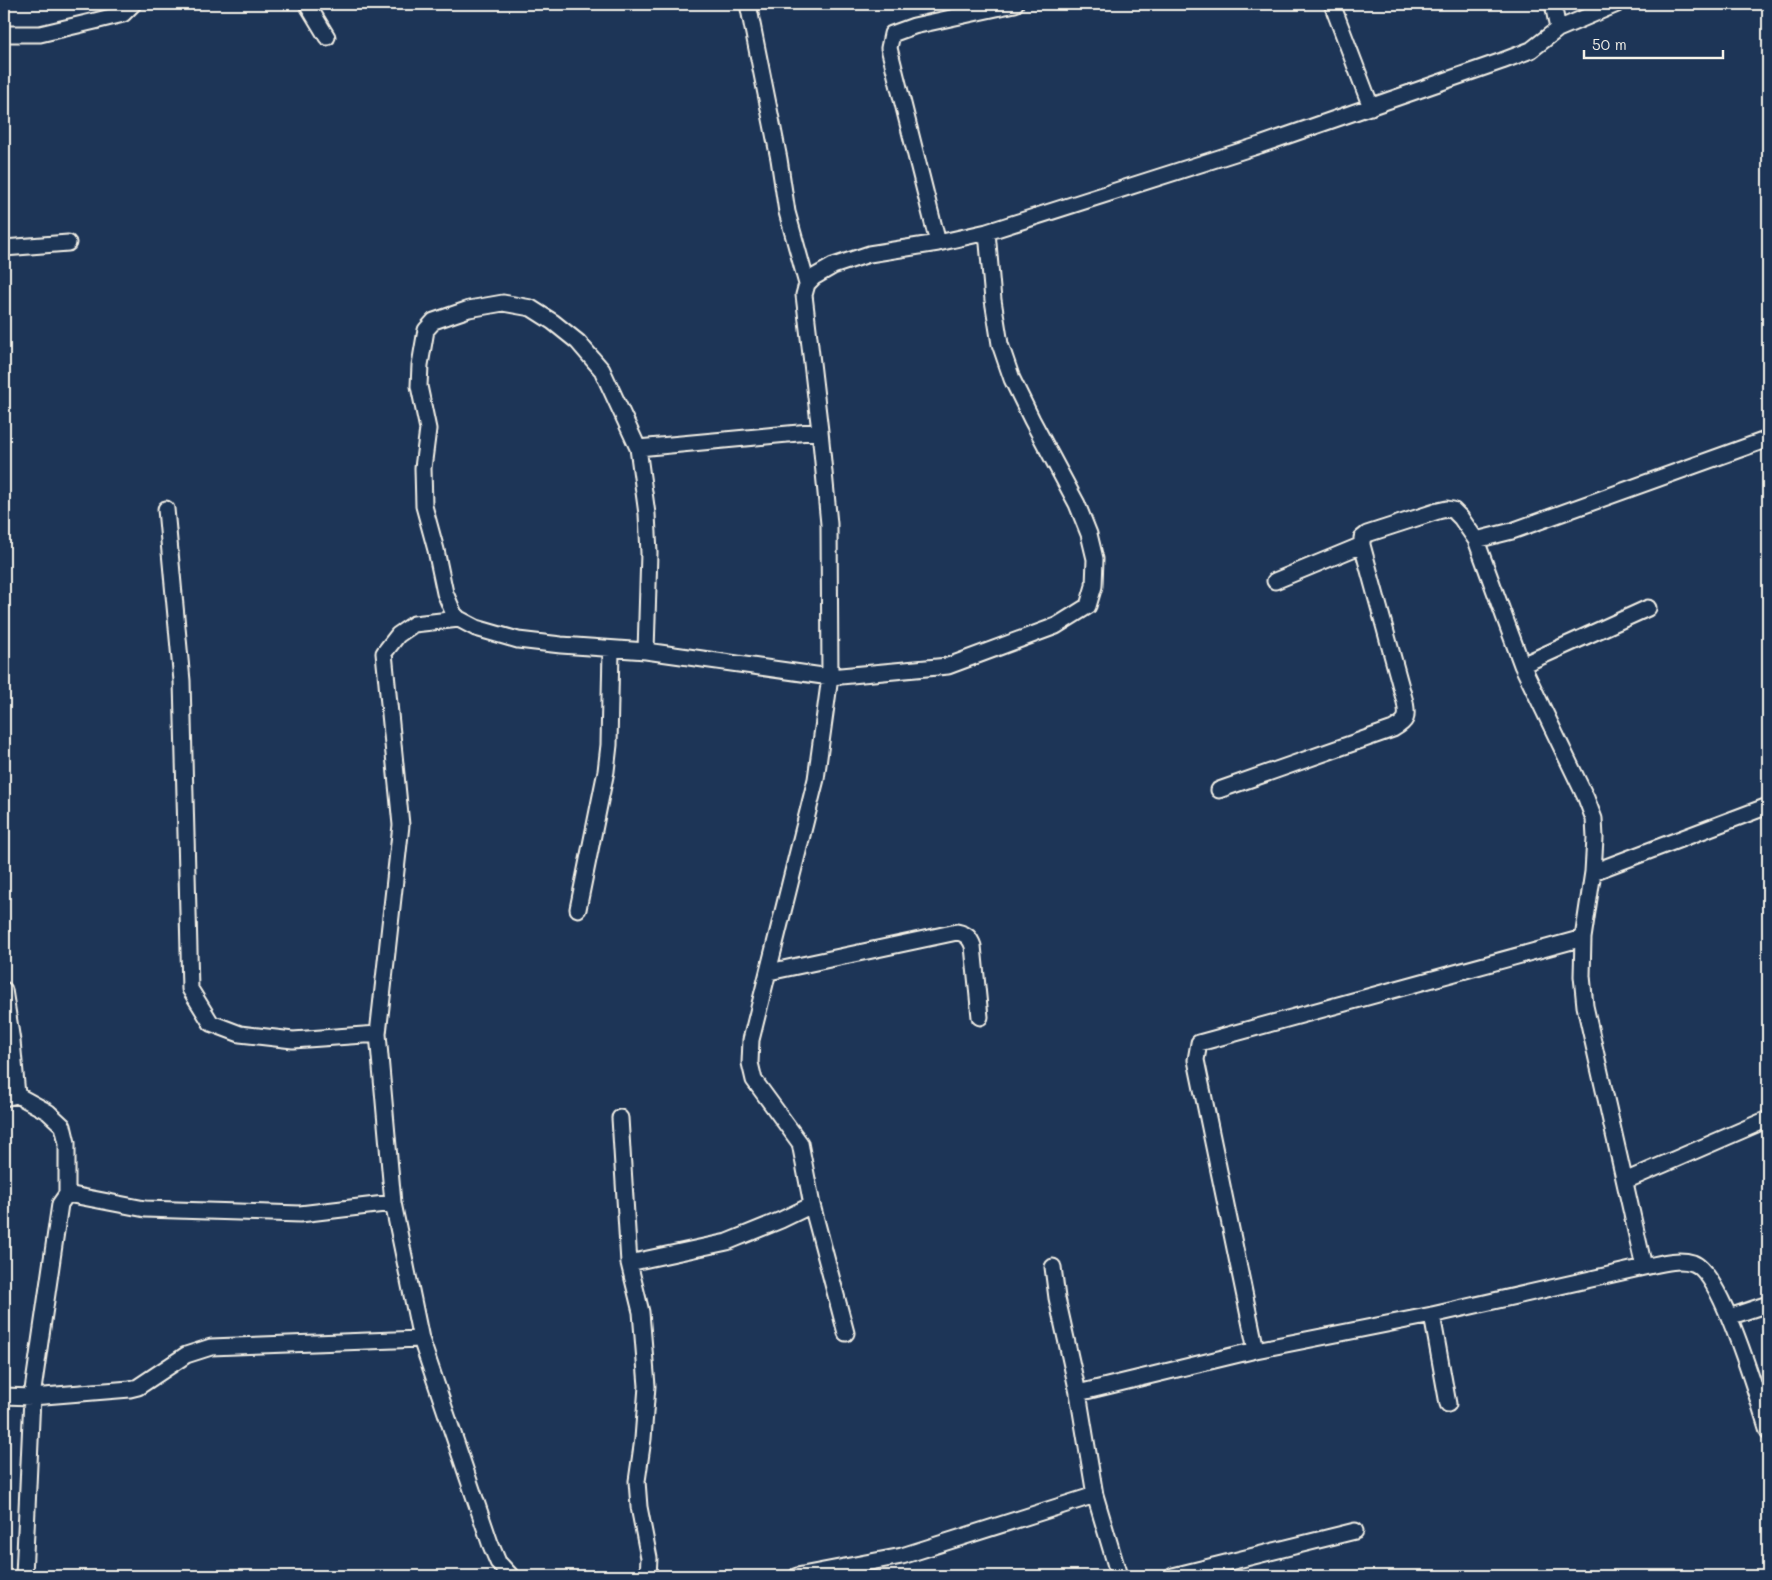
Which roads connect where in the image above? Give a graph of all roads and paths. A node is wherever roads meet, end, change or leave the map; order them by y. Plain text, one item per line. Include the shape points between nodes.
1 (133, 4) edge
2 (307, 4) edge
3 (1014, 4) edge
4 (1332, 4) edge
5 (1553, 4) edge
6 (1617, 4) edge
7 (749, 8) dead end
8 (1558, 29) junction
9 (4, 34) edge
10 (327, 37) dead end
11 (1371, 107) junction
12 (987, 232) junction
13 (68, 243) dead end
14 (938, 243) junction
15 (4, 248) edge
16 (807, 284) junction
17 (820, 430) junction
18 (1768, 439) edge
19 (638, 448) junction
20 (166, 509) dead end
21 (1476, 540) junction
22 (1362, 545) junction
23 (1275, 581) dead end
24 (1648, 608) dead end
25 (459, 619) junction
26 (611, 650) junction
27 (646, 651) junction
28 (1522, 665) junction
29 (830, 678) junction
30 (1219, 790) dead end
31 (1768, 806) edge
32 (1593, 872) junction
33 (578, 910) dead end
34 (1583, 938) junction
35 (769, 972) junction
36 (4, 990) edge
37 (980, 1017) dead end
38 (378, 1034) junction
39 (10, 1097) edge
40 (620, 1118) dead end
41 (1768, 1119) edge
42 (1626, 1181) junction
43 (67, 1194) junction
44 (393, 1203) junction
45 (812, 1205) junction
46 (629, 1263) junction
47 (1053, 1267) dead end
48 (1644, 1267) junction
49 (1768, 1304) edge
50 (1432, 1315) junction
51 (1729, 1317) junction
52 (846, 1333) dead end
53 (421, 1339) junction
54 (1256, 1350) junction
55 (1078, 1393) junction
56 (4, 1396) edge
57 (32, 1396) junction
58 (1448, 1404) dead end
59 (1768, 1431) edge
60 (1095, 1495) junction
61 (1355, 1531) dead end
62 (24, 1576) edge
63 (511, 1576) edge
64 (648, 1576) edge
65 (796, 1576) edge
66 (1119, 1576) edge
67 (1174, 1576) edge

1 - 9 street via 123,14 40,34
2 - 10 street
3 - 14 street via 914,26 892,34 889,40
4 - 11 street
5 - 8 street
6 - 8 street
7 - 16 street via 780,159 787,212
8 - 11 street via 1530,50
11 - 12 street
12 - 14 street
12 - 29 street via 1000,344 1012,379 1077,504 1089,534 1095,558 1094,586 1088,606 1056,626 948,666
13 - 15 street
14 - 16 street via 870,254 833,266
16 - 17 street via 804,295
17 - 19 street
17 - 29 street via 829,524
18 - 21 street via 1512,531
19 - 25 street via 602,370 578,342 532,308 503,303 469,309 434,321 426,330 420,365 419,386 428,429 423,468 424,506 445,593
19 - 27 street via 649,553
20 - 38 street via 182,681 190,989 211,1023 240,1034 294,1040
21 - 22 street via 1454,510 1447,509 1367,534 1362,538
21 - 28 street
22 - 23 street
22 - 30 street via 1405,702 1407,714 1403,723
24 - 28 street
25 - 26 street via 476,628 518,640
25 - 38 street via 414,624 398,635 384,654 401,825
26 - 27 street
26 - 33 street via 606,771
27 - 29 street
28 - 32 street via 1594,819
29 - 35 street via 816,779
31 - 32 street
32 - 34 street
34 - 42 street via 1585,1006
34 - 54 street via 1199,1043 1196,1060
35 - 37 street via 964,933 973,946
35 - 45 street via 751,1040 750,1062 754,1080 800,1143
36 - 39 street via 12,1041
38 - 44 street
39 - 43 street via 48,1112 63,1126 67,1143
40 - 46 street
41 - 42 street
42 - 48 street
43 - 44 street via 145,1209 290,1214
43 - 57 street via 60,1204
44 - 53 street
45 - 46 street via 727,1242
45 - 52 street
46 - 64 street via 641,1312 647,1386 637,1481 649,1558
47 - 55 street
48 - 50 street
48 - 51 street via 1676,1261 1694,1263 1706,1272 1719,1292
49 - 51 street
50 - 54 street
50 - 58 street
51 - 59 street
53 - 57 street via 211,1347 186,1355 138,1387
53 - 63 street via 490,1543 498,1562
54 - 55 street
55 - 60 street
56 - 57 street
57 - 62 street
60 - 65 street via 902,1556
60 - 66 street
61 - 67 street

